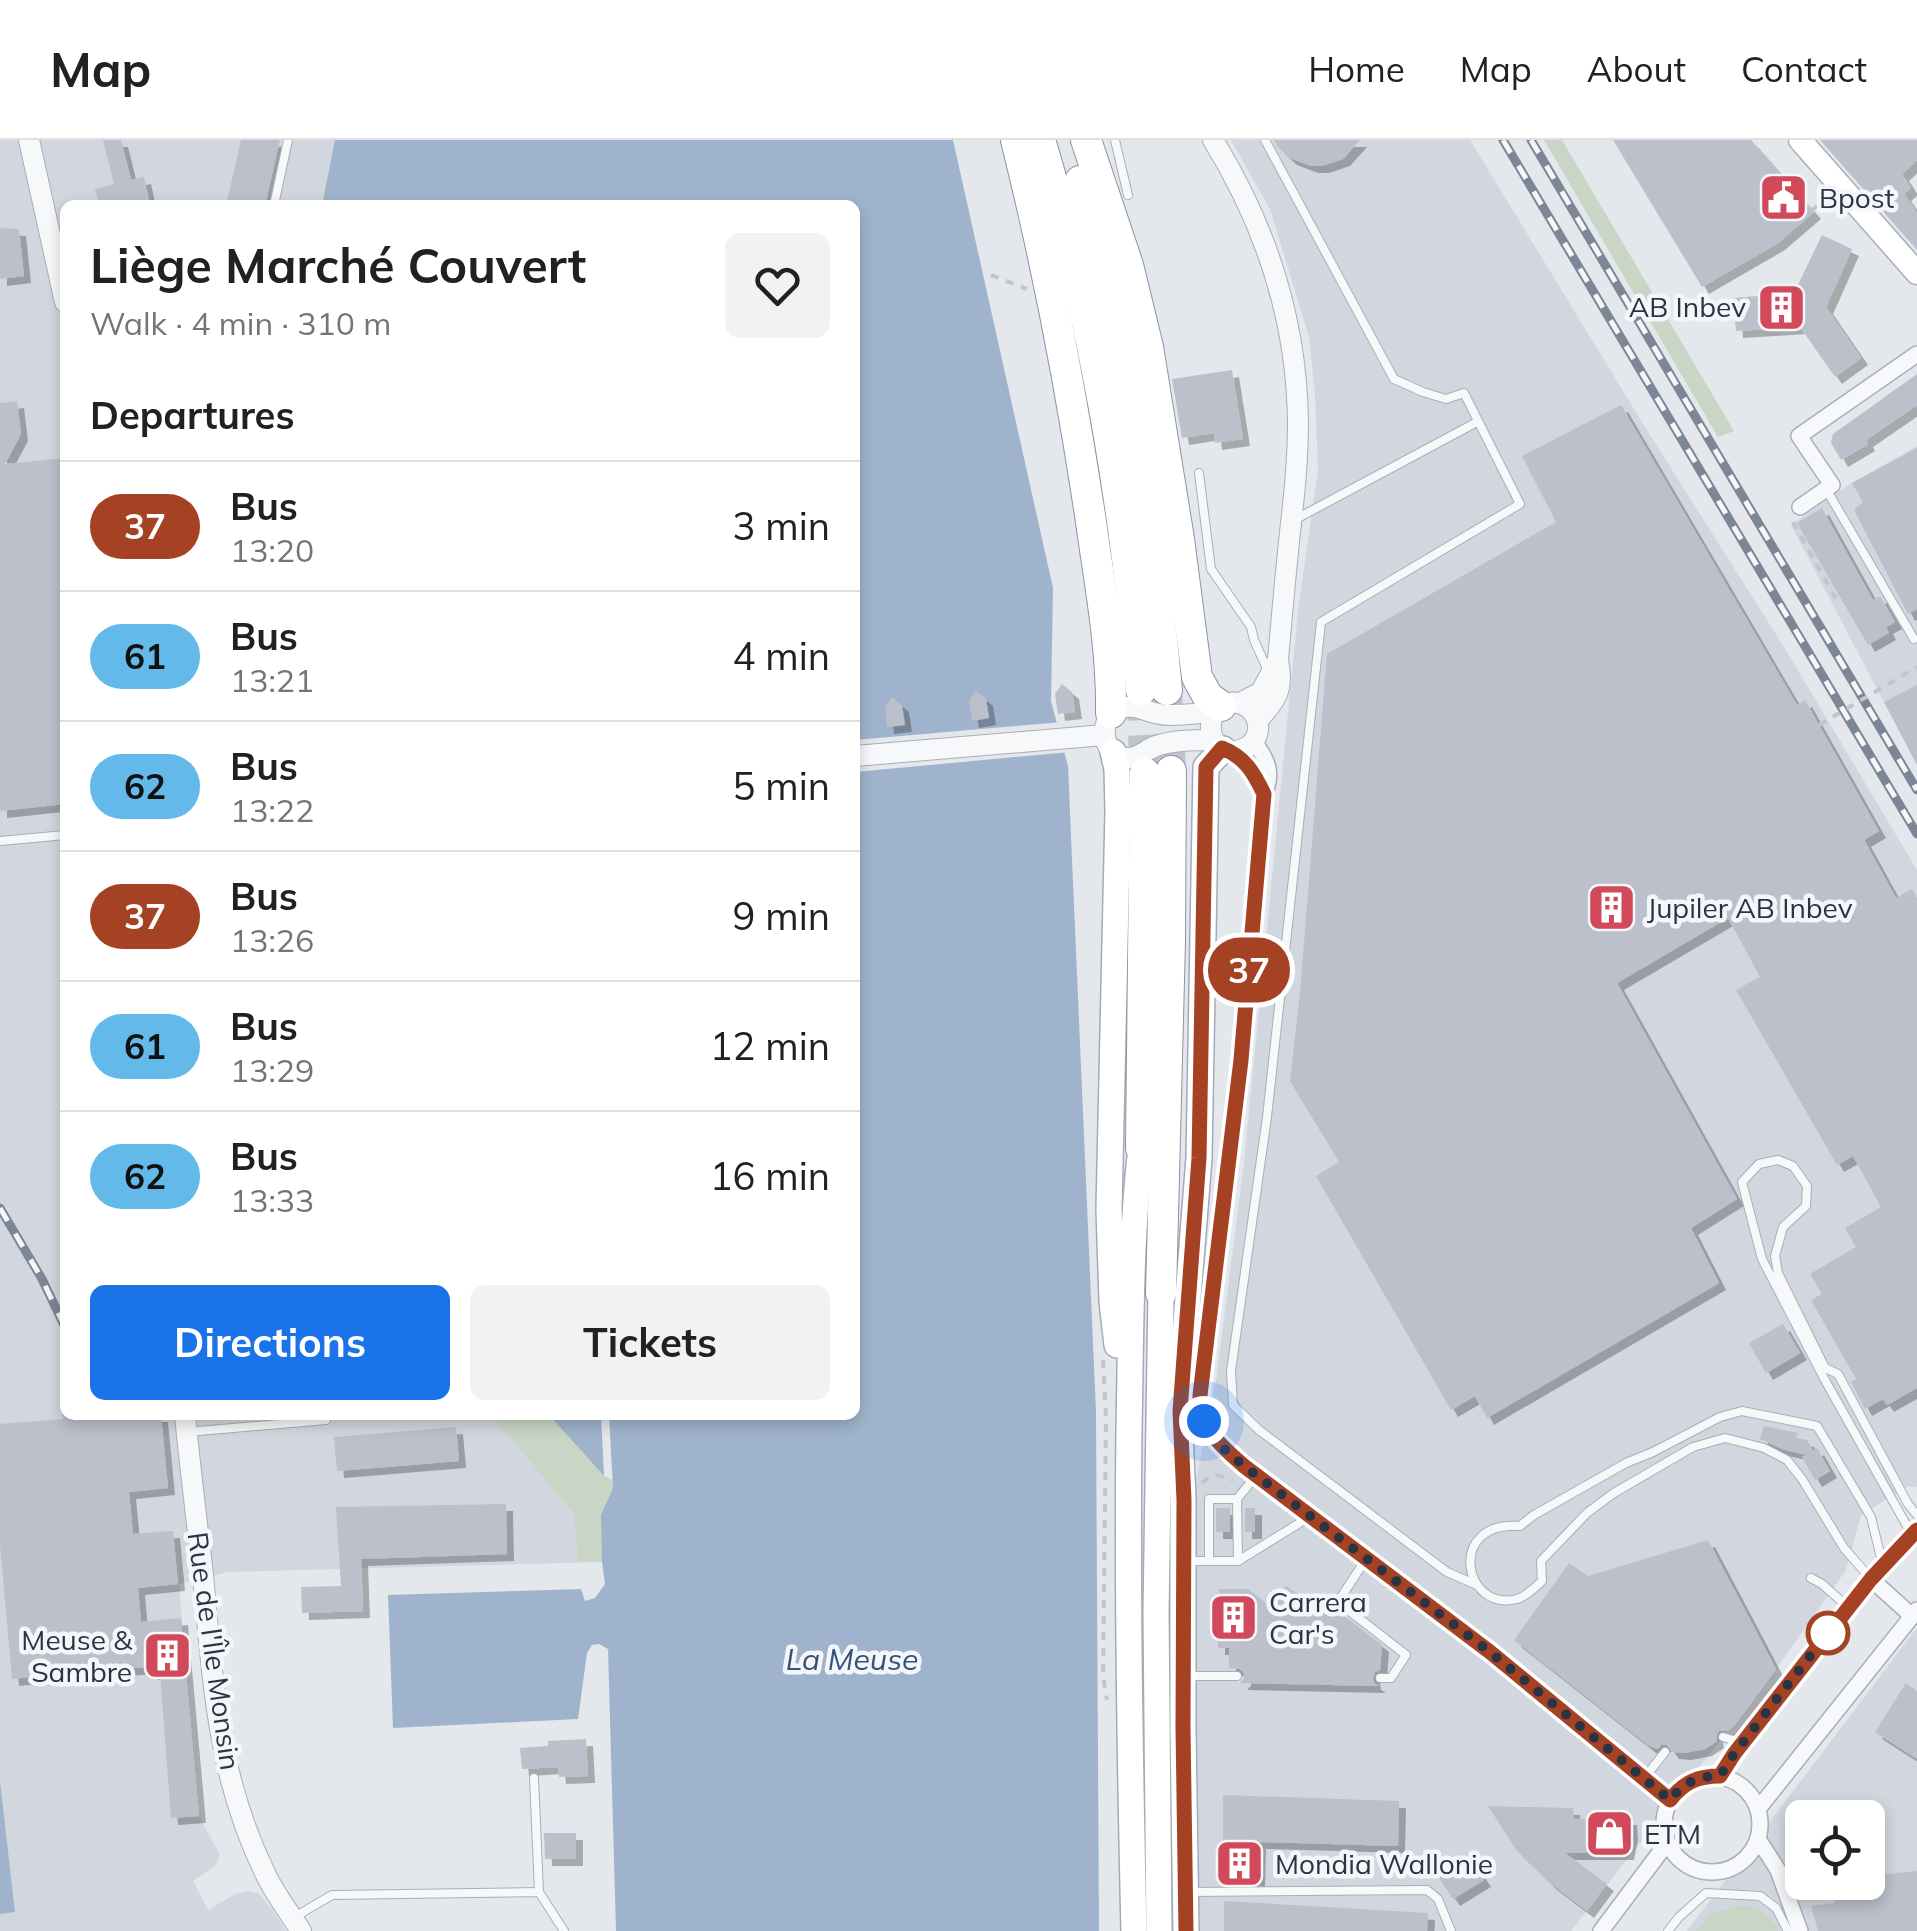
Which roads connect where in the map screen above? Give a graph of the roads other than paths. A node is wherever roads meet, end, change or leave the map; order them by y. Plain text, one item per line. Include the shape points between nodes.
1 (29, 140) edge
2 (288, 140) edge
3 (1016, 140) edge
4 (1040, 140) edge
5 (1068, 140) edge
6 (1086, 140) edge
7 (1116, 140) edge
8 (1212, 140) edge
9 (1265, 140) edge
10 (1800, 140) edge
11 (1128, 195) dead end
12 (275, 200) edge
13 (1917, 272) edge
14 (60, 280) edge
15 (1917, 354) edge
16 (1477, 422) junction
17 (1199, 473) dead end
18 (1826, 489) junction
19 (1800, 507) road end
20 (1291, 522) junction
21 (1914, 640) dead end
22 (1274, 668) junction
23 (1153, 698) junction
24 (1226, 706) junction
25 (1255, 731) junction
26 (1109, 733) junction
27 (1222, 747) junction
28 (860, 756) edge
29 (1156, 764) junction
30 (1264, 794) junction
31 (60, 836) edge
32 (0, 842) edge
33 (1141, 1148) junction
34 (1161, 1293) joint
35 (326, 1420) dead end
36 (186, 1424) edge
37 (1256, 1475) junction
38 (1236, 1499) junction
39 (1128, 1514) junction
40 (1917, 1515) edge
41 (1311, 1516) junction
42 (1915, 1533) edge
43 (1367, 1558) junction
44 (1238, 1560) junction
45 (1183, 1561) junction
46 (1209, 1561) junction
47 (1883, 1566) junction
48 (1811, 1578) dead end
49 (1871, 1579) junction
50 (1476, 1585) junction
51 (1848, 1608) junction
52 (1915, 1614) edge
53 (1183, 1676) junction
54 (1237, 1676) dead end
55 (1380, 1678) dead end
56 (1723, 1736) dead end
57 (1743, 1742) junction
58 (1665, 1752) dead end
59 (1157, 1768) junction
60 (1720, 1776) junction
61 (1645, 1777) junction
62 (534, 1778) dead end
63 (1670, 1800) junction
64 (1758, 1810) junction
65 (1758, 1840) junction
66 (1667, 1842) junction
67 (539, 1892) junction
68 (1186, 1892) junction
69 (297, 1924) edge
70 (564, 1931) edge
71 (1134, 1931) edge
72 (1145, 1931) edge
73 (1159, 1931) edge
74 (1173, 1931) edge
75 (1186, 1931) edge
76 (1451, 1931) edge
77 (1602, 1931) edge
78 (1668, 1931) edge
79 (1788, 1931) edge
80 (1800, 1931) edge

1 - 14 street
2 - 12 lane
3 - 26 highway via 1077,430 1107,633
4 - 23 highway via 1100,392
5 - 23 highway via 1130,402 1157,587
6 - 24 highway via 1148,347 1196,677 1208,697
7 - 11 lane
8 - 20 street via 1256,223 1285,312 1298,402
9 - 16 lane via 1394,378 1446,399 1464,393
10 - 13 main road
15 - 18 street via 1799,436 1832,485
16 - 20 lane
16 - 50 lane via 1520,504 1321,622 1267,1116 1231,1371 1233,1405 1259,1430 1447,1572
17 - 22 lane via 1211,569
18 - 19 street
18 - 21 lane
20 - 22 street
22 - 24 street via 1261,692
22 - 25 street via 1280,690
23 - 24 street via 1178,715
23 - 26 street via 1122,706
23 - 29 street
24 - 25 street via 1251,710
24 - 27 street via 1210,720
25 - 27 street via 1246,748
25 - 30 street via 1269,772
26 - 28 street
26 - 29 street via 1128,758
26 - 39 main road via 1118,811 1110,1224 1120,1467
27 - 29 street via 1184,741
27 - 30 street via 1249,766
27 - 45 main road via 1206,767 1199,1158 1180,1411
29 - 33 highway
29 - 34 highway via 1172,867
30 - 37 street via 1241,1060 1200,1395 1209,1432
31 - 32 lane
33 - 39 main road
33 - 72 main road
34 - 59 main road
35 - 36 lane
36 - 69 street, Rue de l'Île Monsin via 221,1744 266,1876
37 - 38 lane
37 - 41 street
38 - 44 lane
38 - 46 lane via 1210,1499
39 - 71 main road
40 - 42 lane via 1838,1374 1825,1368 1778,1274 1774,1256 1783,1227 1806,1206 1807,1186 1793,1166 1778,1160 1759,1164 1742,1182 1762,1259
41 - 43 street
41 - 44 lane
42 - 47 street
43 - 55 lane via 1338,1602 1406,1655 1390,1678
43 - 61 street
44 - 46 lane
45 - 46 lane
45 - 53 main road
47 - 49 street
47 - 50 lane via 1871,1517 1817,1426 1742,1412 1626,1463 1520,1526 1502,1524 1483,1533 1469,1566
48 - 51 lane
49 - 50 lane via 1787,1460 1725,1438 1693,1447 1587,1513 1541,1561 1542,1581 1521,1599 1502,1601
49 - 51 street
49 - 52 street
51 - 57 street
52 - 64 street
53 - 54 lane
53 - 68 main road
56 - 57 lane
57 - 60 street
58 - 61 lane
59 - 73 main road
59 - 74 main road
60 - 63 street via 1692,1780
60 - 64 street via 1744,1788
61 - 63 street
62 - 67 lane
63 - 66 street
64 - 65 street
65 - 66 street via 1741,1864 1714,1873 1685,1865
65 - 80 street via 1778,1870
66 - 77 street
67 - 69 lane via 332,1895
67 - 70 lane
68 - 75 main road
68 - 76 lane via 1427,1890
78 - 79 lane via 1706,1893 1760,1896

